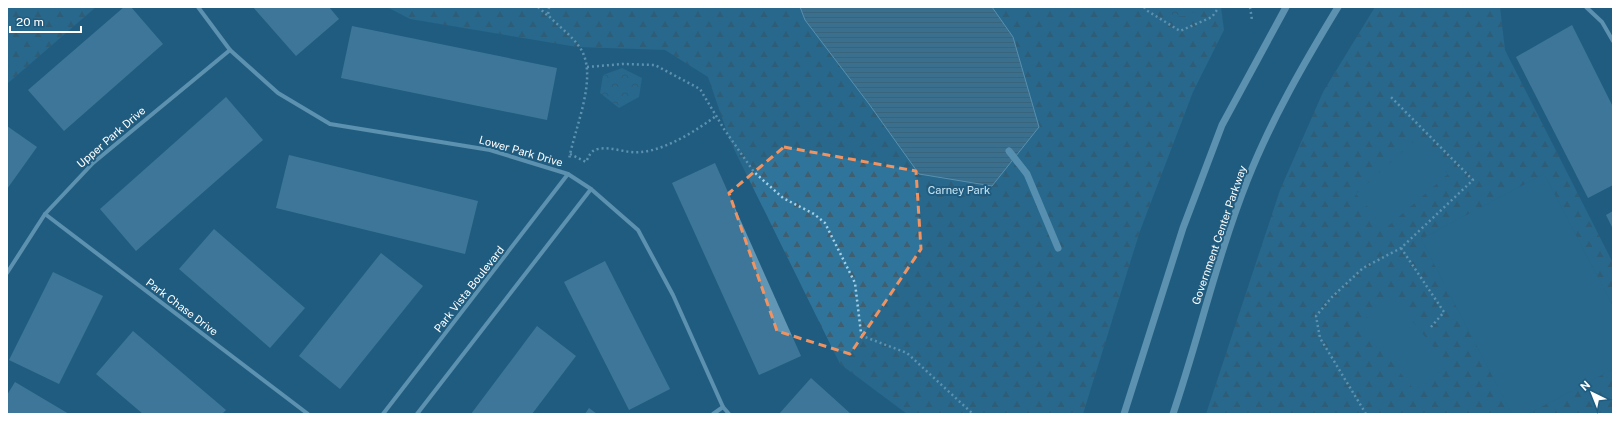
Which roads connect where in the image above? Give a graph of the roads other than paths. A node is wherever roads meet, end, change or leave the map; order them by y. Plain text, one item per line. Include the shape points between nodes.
1 (198, 7) edge
2 (1286, 7) edge
3 (1338, 7) edge
4 (1586, 7) edge
5 (1594, 7) edge
6 (1590, 11) junction
7 (1613, 41) edge
8 (230, 50) junction
9 (568, 174) junction
10 (591, 189) junction
11 (45, 214) junction
12 (7, 274) edge
13 (723, 407) junction
14 (308, 414) edge
15 (383, 414) edge
16 (416, 414) edge
17 (713, 414) edge
18 (729, 414) edge
19 (1124, 414) edge
20 (1173, 414) edge

1 - 8 street, Lower Park Drive
2 - 19 street via 1222,125 1182,228
3 - 20 street, Government Center Parkway via 1289,89 1247,180 1223,249
4 - 6 street
5 - 6 street
6 - 7 street via 1602,22
8 - 9 street, Lower Park Drive via 278,92 330,124 490,150
8 - 11 street, Upper Park Drive via 93,163
9 - 10 street, Lower Park Drive
9 - 15 street, Park Vista Boulevard
10 - 13 street, Lower Park Drive via 638,230 673,295
10 - 16 street
11 - 12 street, Upper Park Drive
11 - 14 street, Park Chase Drive
13 - 17 street
13 - 18 street, Lower Park Drive

